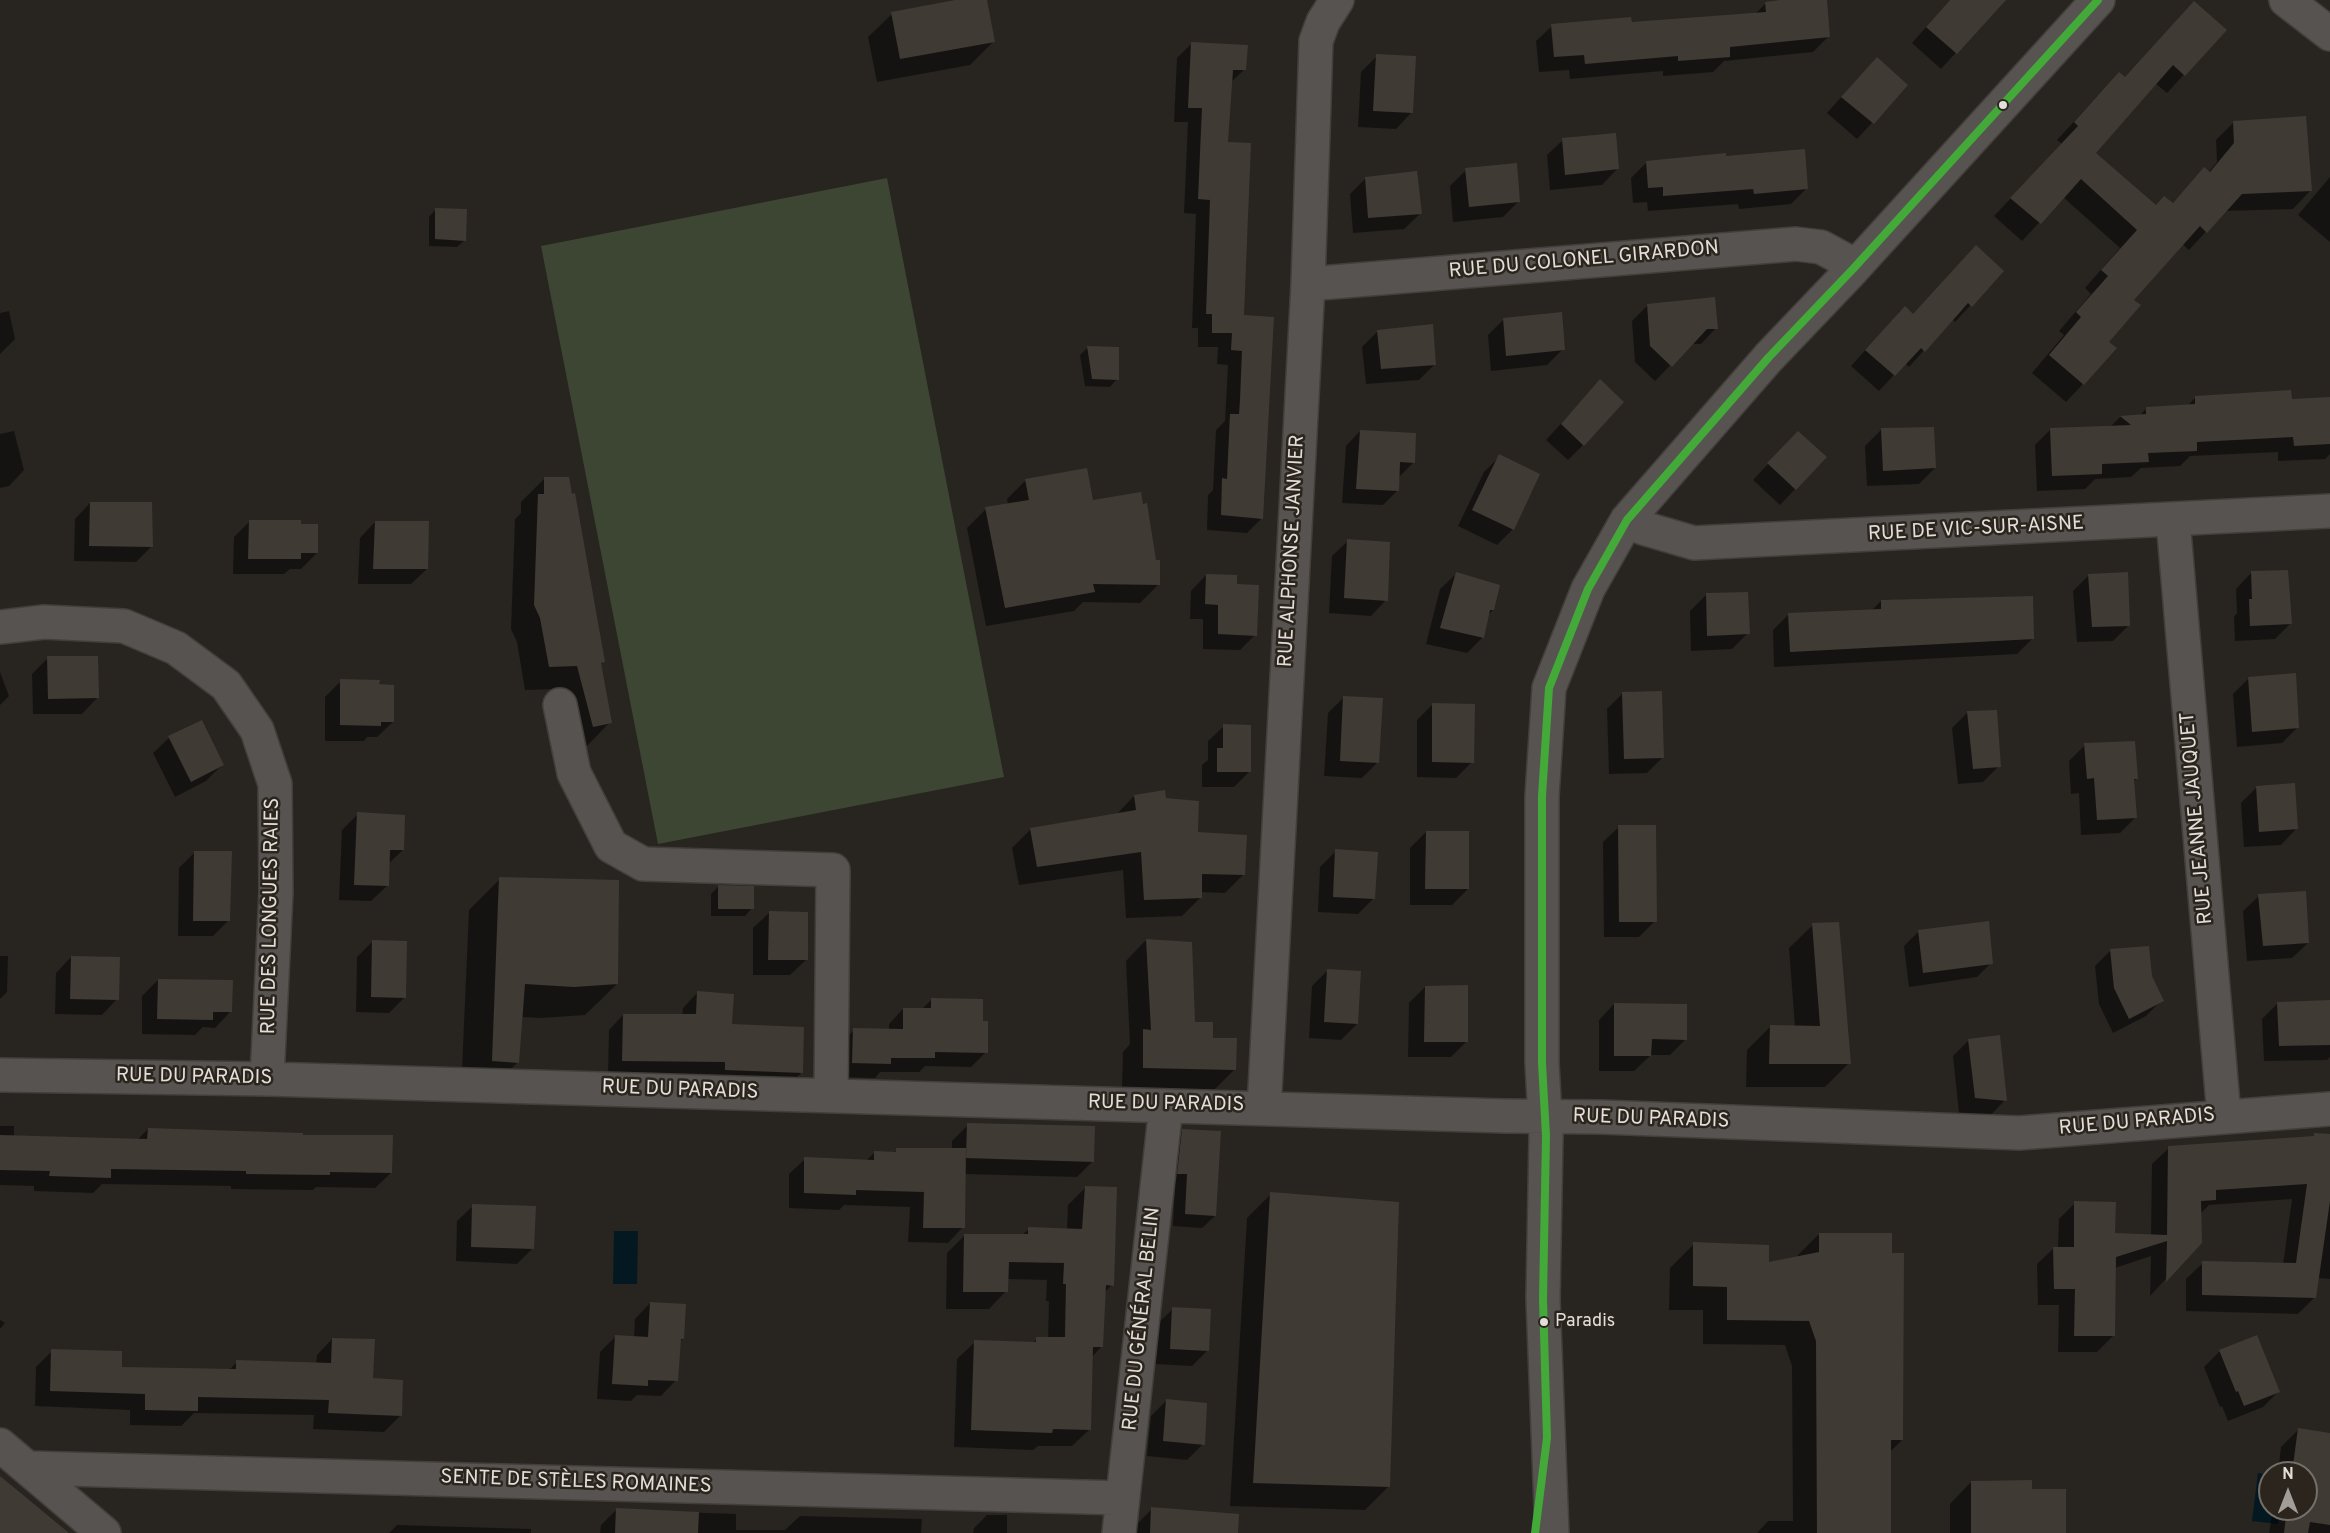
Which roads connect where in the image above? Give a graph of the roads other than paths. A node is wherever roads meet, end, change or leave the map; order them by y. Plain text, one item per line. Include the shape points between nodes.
1 (1338, 0) edge
2 (2098, 0) edge
3 (2286, 0) edge
4 (2330, 34) edge
5 (1853, 269) junction
6 (1308, 284) junction
7 (2330, 512) edge
8 (1627, 520) junction
9 (2173, 520) junction
10 (0, 627) edge
11 (561, 705) dead end
12 (0, 1075) edge
13 (267, 1079) junction
14 (831, 1096) junction
15 (1166, 1106) junction
16 (1264, 1108) junction
17 (2330, 1109) edge
18 (2224, 1116) junction
19 (1545, 1117) junction
20 (1547, 1438) junction
21 (0, 1445) edge
22 (29, 1468) junction
23 (1123, 1498) junction
24 (104, 1533) edge
25 (1119, 1533) edge
26 (1535, 1533) edge
27 (1552, 1533) edge

1 - 6 street, RUE ALPHONSE JANVIER via 1316,41
2 - 5 street
3 - 4 street
5 - 6 street, RUE DU COLONEL GIRARDON via 1821,247 1796,244
5 - 8 street via 1769,357
6 - 16 street, RUE ALPHONSE JANVIER
7 - 9 street, RUE DE VIC-SUR-AISNE
8 - 9 street, RUE DE VIC-SUR-AISNE via 1694,543
8 - 19 street via 1588,589 1549,688 1542,796
9 - 18 street, RUE JEANNE JAUQUET
10 - 13 street, RUE DES LONGUES RAIES via 44,622 124,626 176,648 226,685 257,730 275,784 276,892
11 - 14 street via 574,773 611,846 643,864 832,870
12 - 13 street, RUE DU PARADIS
13 - 14 street, RUE DU PARADIS
14 - 15 street, RUE DU PARADIS
15 - 16 street, RUE DU PARADIS
15 - 23 street, RUE DU GÉNÉRAL BELIN
16 - 19 street, RUE DU PARADIS
17 - 18 street, RUE DU PARADIS
18 - 19 street, RUE DU PARADIS via 2019,1133
19 - 20 street via 1543,1299
20 - 26 street
20 - 27 street
21 - 22 street
22 - 23 street, SENTE DE STÈLES ROMAINES
22 - 24 street
23 - 25 street, RUE DU GÉNÉRAL BELIN

